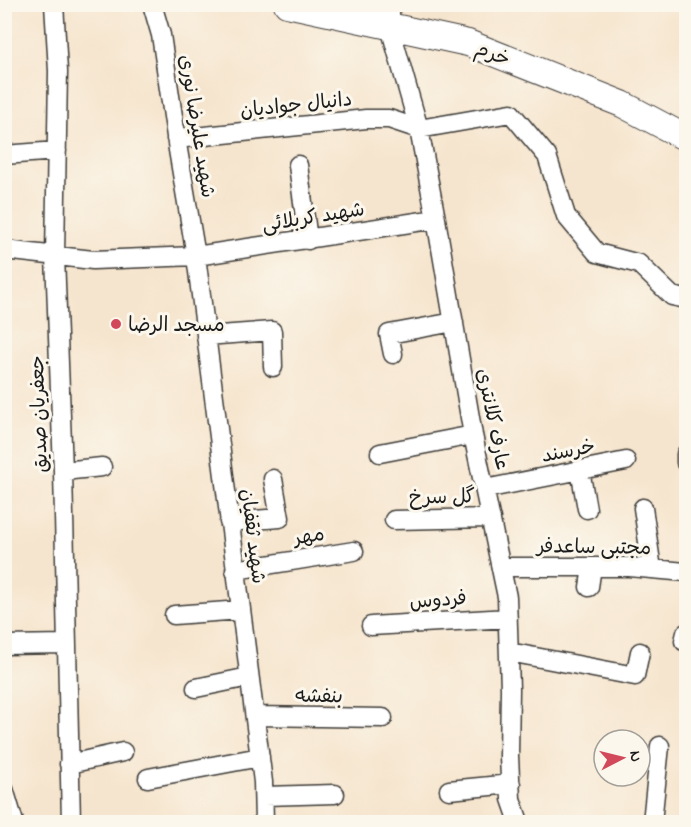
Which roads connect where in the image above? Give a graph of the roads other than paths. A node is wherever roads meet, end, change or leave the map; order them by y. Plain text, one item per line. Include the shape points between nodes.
1 (54, 4) edge
2 (152, 4) edge
3 (287, 4) edge
4 (390, 16) edge
5 (418, 129) junction
6 (687, 138) edge
7 (176, 139) junction
8 (57, 151) junction
9 (4, 155) edge
10 (298, 165) dead end
11 (436, 219) junction
12 (308, 240) junction
13 (4, 249) edge
14 (55, 256) junction
15 (196, 256) junction
16 (687, 300) edge
17 (454, 322) junction
18 (206, 336) junction
19 (393, 354) dead end
20 (273, 367) dead end
21 (473, 435) junction
22 (380, 453) dead end
23 (687, 454) edge
24 (626, 461) dead end
25 (687, 463) edge
26 (102, 466) dead end
27 (580, 470) junction
28 (63, 471) junction
29 (273, 479) dead end
30 (485, 489) junction
31 (587, 508) dead end
32 (643, 508) dead end
33 (491, 518) junction
34 (394, 520) dead end
35 (229, 522) junction
36 (354, 551) dead end
37 (501, 567) junction
38 (592, 567) junction
39 (652, 569) junction
40 (235, 570) junction
41 (687, 572) edge
42 (589, 587) dead end
43 (241, 610) junction
44 (174, 615) dead end
45 (508, 618) junction
46 (371, 626) dead end
47 (67, 644) junction
48 (4, 645) edge
49 (509, 652) junction
50 (640, 652) dead end
51 (249, 676) junction
52 (196, 688) dead end
53 (255, 716) junction
54 (383, 718) dead end
55 (660, 746) dead end
56 (123, 752) dead end
57 (260, 758) junction
58 (69, 764) junction
59 (148, 778) dead end
60 (510, 784) junction
61 (449, 790) dead end
62 (335, 794) dead end
63 (264, 796) junction
64 (71, 822) edge
65 (264, 822) edge
66 (519, 822) edge
67 (652, 822) edge

1 - 8 street, جعفریان صدیق
2 - 7 street, شهید علیرضا نوری via 162,35
3 - 4 main road, خرم
4 - 5 street, عارف کلانتری
4 - 6 main road, خرم via 622,104
5 - 7 street, دانیال جوادیان via 389,119 366,119
5 - 11 street, عارف کلانتری
5 - 16 street via 511,113 547,156 566,216 597,253 639,264 672,296
7 - 15 street, شهید علیرضا نوری
8 - 9 street
8 - 14 street, جعفریان صدیق
10 - 12 street
11 - 12 street, شهید کربلائی
11 - 17 street, عارف کلانتری
12 - 15 street, شهید کربلائی
13 - 14 street, شهید کربلائی
14 - 15 street, شهید کربلائی via 93,260
14 - 28 street, جعفریان صدیق
15 - 18 street, شهید ثقفیان
17 - 19 street via 389,334
17 - 21 street, عارف کلانتری
18 - 20 street via 272,331
18 - 35 street, شهید ثقفیان
21 - 22 street
21 - 30 street, عارف کلانتری
23 - 25 street
24 - 27 street, خرسند
26 - 28 street
27 - 30 street, خرسند
27 - 31 street
28 - 47 street, جعفریان صدیق
29 - 35 street via 280,518
30 - 33 street, عارف کلانتری
32 - 39 street
33 - 34 street, گل سرخ
33 - 37 street, عارف کلانتری
35 - 40 street, شهید ثقفیان
36 - 40 street, مهر
37 - 38 street, مجتبی ساعدفر
37 - 45 street, عارف کلانتری
38 - 39 street, مجتبی ساعدفر
38 - 42 street
39 - 41 street, مجتبی ساعدفر
40 - 43 street, شهید ثقفیان
43 - 44 street
43 - 51 street, شهید ثقفیان
45 - 46 street, فردوس
45 - 49 street, عارف کلانتری
47 - 48 street
47 - 58 street, جعفریان صدیق
49 - 50 street via 635,676
49 - 60 street, عارف کلانتری
51 - 52 street
51 - 53 street, شهید ثقفیان
53 - 54 street, بنفشه
53 - 57 street, شهید ثقفیان
55 - 67 street
56 - 58 street
57 - 59 street
57 - 63 street, شهید ثقفیان
58 - 64 street, جعفریان صدیق
60 - 61 street
60 - 66 street, عارف کلانتری
62 - 63 street
63 - 65 street, شهید ثقفیان

